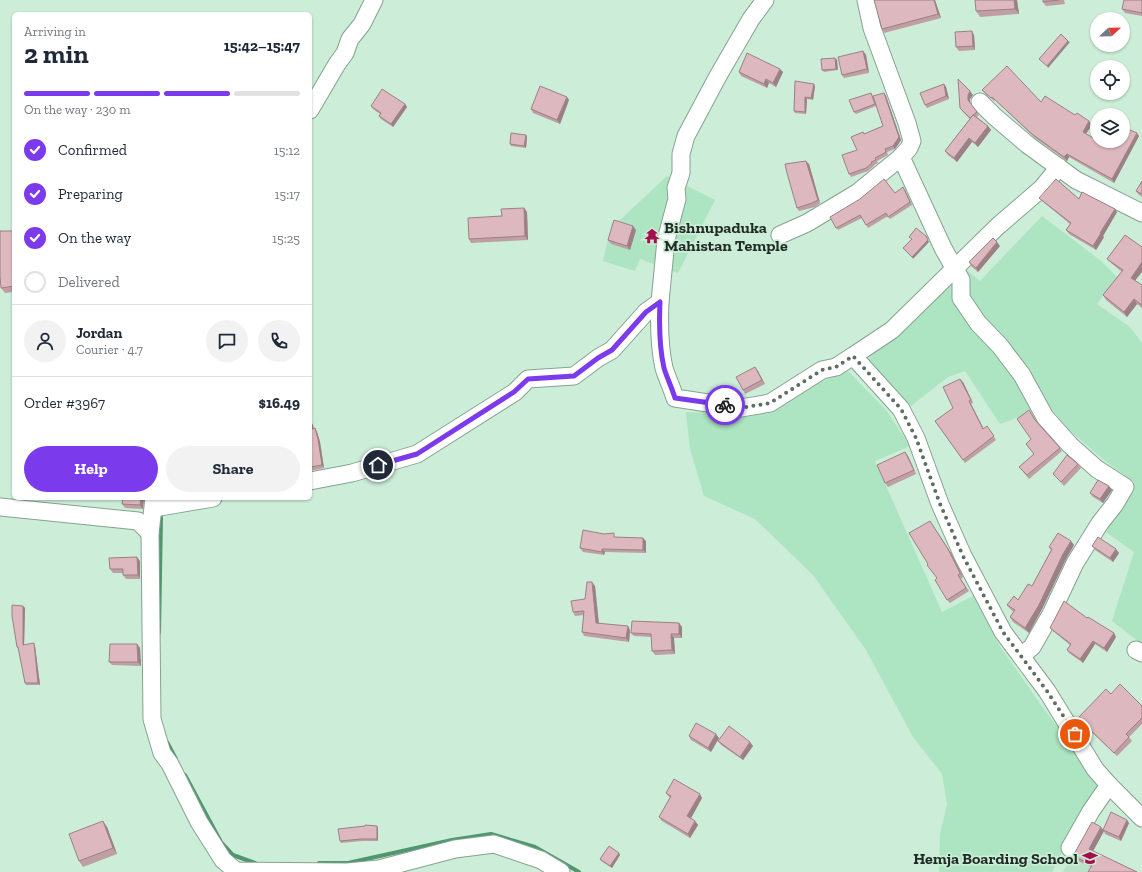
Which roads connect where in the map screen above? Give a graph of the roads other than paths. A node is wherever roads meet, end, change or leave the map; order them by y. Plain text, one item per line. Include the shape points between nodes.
1 (374, 0) edge
2 (765, 0) edge
3 (866, 0) edge
4 (980, 102) dead end
5 (312, 107) edge
6 (901, 157) junction
7 (1059, 167) junction
8 (1142, 213) edge
9 (780, 235) dead end
10 (956, 269) junction
11 (660, 302) junction
12 (853, 356) junction
13 (312, 481) edge
14 (189, 500) edge
15 (154, 503) edge
16 (0, 507) edge
17 (150, 533) junction
18 (1021, 656) junction
19 (1109, 786) junction
20 (1142, 818) edge
21 (1070, 848) dead end
22 (561, 872) edge

1 - 5 street
2 - 11 street via 751,19 686,136 681,154 681,173 676,188 677,200 666,240
3 - 6 street via 872,28 912,141
4 - 7 street via 1028,145
6 - 9 street via 857,193 807,224
6 - 10 street via 943,248
7 - 8 street via 1076,180
7 - 10 street via 1042,188 998,226
10 - 12 street via 892,330
10 - 18 street via 961,280 961,298 978,323 1022,375 1045,417 1070,446 1125,487 1075,563 1032,648
11 - 12 street via 659,328 664,368 675,398 741,408 770,403 822,370 836,367
11 - 13 street via 646,312 612,350 574,376 528,379 514,392 417,454 352,473
12 - 18 street via 901,409 916,438 940,504 963,556 1003,632
14 - 15 street
15 - 17 street
16 - 17 street via 138,521
17 - 22 street via 152,719 162,753 199,822 223,860 236,871 347,872 378,869 455,849 494,844 541,860
18 - 19 street via 1047,691 1095,769
19 - 20 street
19 - 21 street

